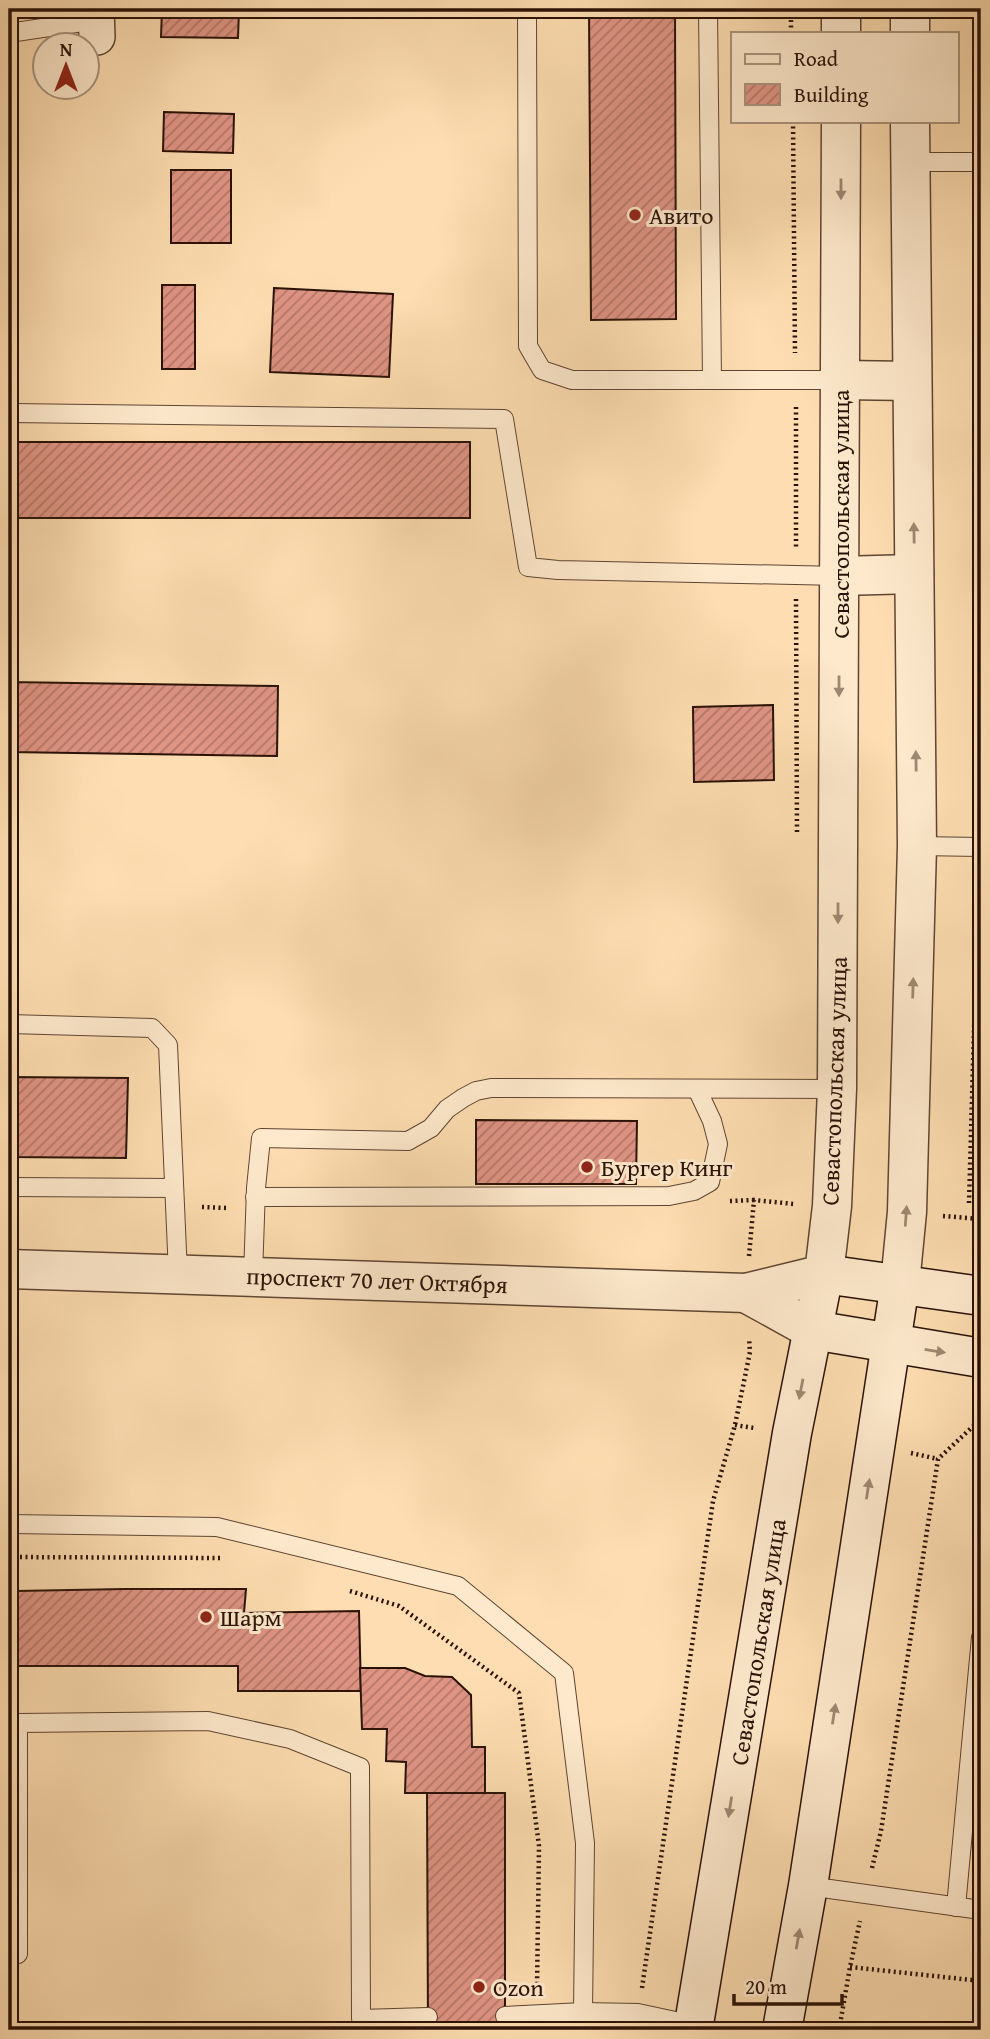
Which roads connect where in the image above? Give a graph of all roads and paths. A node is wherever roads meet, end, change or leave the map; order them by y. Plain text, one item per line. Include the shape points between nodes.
1 (527, 9) edge
2 (708, 9) edge
3 (791, 9) edge
4 (841, 9) edge
5 (911, 9) edge
6 (981, 9) edge
7 (96, 22) edge
8 (792, 32) edge
9 (841, 32) edge
10 (910, 32) edge
11 (9, 33) edge
12 (793, 122) edge
13 (841, 122) edge
14 (910, 122) edge
15 (910, 162) junction
16 (981, 162) edge
17 (712, 380) junction
18 (796, 380) junction
19 (842, 380) junction
20 (912, 381) junction
21 (980, 412) edge
22 (9, 413) edge
23 (796, 575) junction
24 (914, 575) junction
25 (840, 576) junction
26 (797, 839) dead end
27 (917, 846) junction
28 (979, 847) edge
29 (9, 1024) edge
30 (697, 1089) junction
31 (837, 1089) junction
32 (9, 1187) edge
33 (174, 1188) junction
34 (256, 1197) junction
35 (969, 1203) dead end
36 (832, 1206) junction
37 (9, 1269) edge
38 (178, 1274) junction
39 (824, 1274) junction
40 (253, 1276) junction
41 (900, 1284) junction
42 (746, 1293) junction
43 (981, 1296) edge
44 (813, 1330) junction
45 (890, 1344) junction
46 (981, 1358) edge
47 (981, 1419) edge
48 (9, 1524) edge
49 (9, 1557) edge
50 (221, 1558) dead end
51 (349, 1590) dead end
52 (981, 1637) edge
53 (808, 1886) junction
54 (866, 1894) junction
55 (956, 1907) junction
56 (981, 1910) edge
57 (9, 1953) edge
58 (850, 1967) junction
59 (981, 1981) edge
60 (583, 2012) junction
61 (638, 2013) junction
62 (537, 2015) junction
63 (505, 2016) dead end
64 (428, 2017) dead end
65 (361, 2025) edge
66 (694, 2028) edge
67 (782, 2030) edge
68 (839, 2030) edge

1 - 17 lane via 528,346 542,370 572,380
2 - 17 lane
3 - 8 path
4 - 9 street
5 - 10 street
6 - 16 path
7 - 11 lane
12 - 18 path
13 -> 19 street, Севастопольская улица
14 - 15 street
15 - 16 lane
15 - 20 street
16 - 21 path
17 - 18 lane
18 - 19 lane
18 - 23 path
19 - 20 street
19 - 25 street, Севастопольская улица
24 -> 20 street
21 - 28 path
22 - 23 lane via 504,419 528,567
23 - 25 lane
23 - 26 path
24 - 25 street
27 -> 24 street
25 -> 31 street, Севастопольская улица
27 - 28 lane
41 -> 27 street via 907,1212
28 - 35 path
29 - 33 lane via 152,1028 168,1045
30 - 31 lane
30 - 34 lane via 491,1088 463,1098 431,1128 408,1141 261,1138
30 - 34 lane via 718,1144 710,1182 694,1191 669,1196
31 - 36 street, Севастопольская улица
32 - 33 lane
33 - 38 lane
34 - 40 lane
36 - 39 street, Севастопольская улица
36 - 42 path via 754,1200
37 - 38 street, проспект 70 лет Октября
38 - 40 street, проспект 70 лет Октября
39 - 41 street, проспект 70 лет Октября
39 - 42 street, проспект 70 лет Октября
39 - 44 street, Севастопольская улица
40 - 42 street, проспект 70 лет Октября
41 - 43 street, проспект 70 лет Октября
41 - 45 street
42 - 44 street, проспект 70 лет Октября
42 - 61 path via 750,1352 713,1501
44 - 45 street, проспект 70 лет Октября
44 -> 66 street, Севастопольская улица
45 -> 46 street, проспект 70 лет Октября
53 -> 45 street
47 - 54 path via 938,1459 881,1831
48 - 60 lane via 217,1527 458,1586 564,1673 585,1843
49 - 50 path
51 - 62 path via 399,1606 520,1693 539,1846
52 - 55 lane
53 - 54 lane
67 -> 53 street
54 - 55 lane
54 - 58 path
55 - 56 lane
57 - 65 lane via 18,1954 18,1723 208,1721 290,1739 360,1767
58 - 59 path
58 - 68 path
60 - 61 lane
60 - 62 lane
61 - 66 lane
62 - 63 lane
64 - 65 lane

